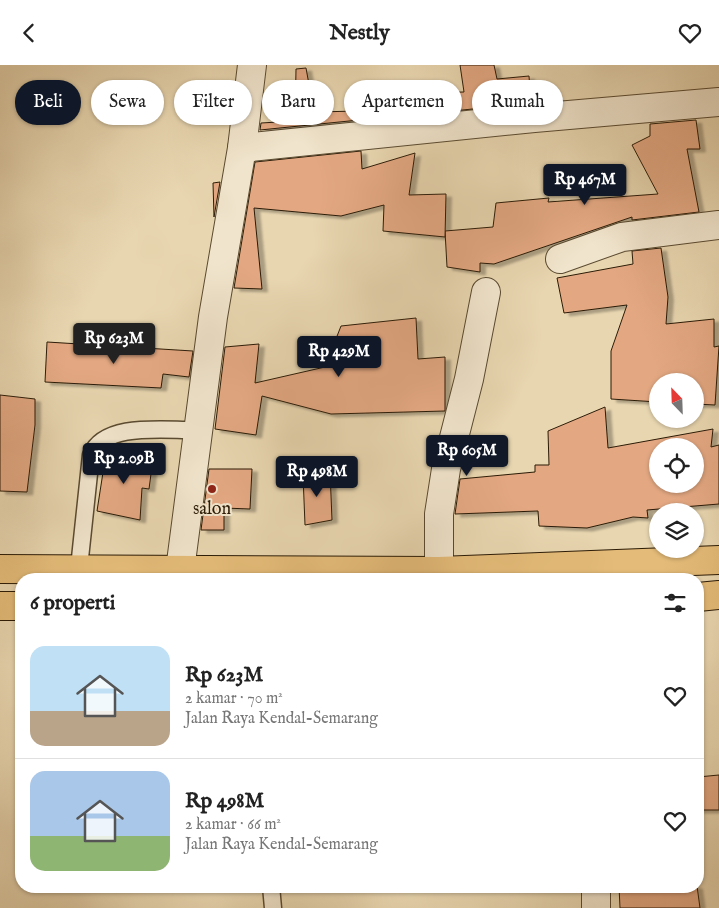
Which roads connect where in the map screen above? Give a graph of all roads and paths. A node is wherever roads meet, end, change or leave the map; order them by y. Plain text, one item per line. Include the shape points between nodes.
1 (252, 65) edge
2 (719, 102) edge
3 (242, 148) junction
4 (719, 225) edge
5 (560, 259) dead end
6 (486, 292) dead end
7 (198, 430) junction
8 (718, 560) edge
9 (0, 569) edge
10 (180, 570) junction
11 (439, 571) junction
12 (63, 573) edge
13 (79, 573) edge
14 (104, 573) edge
15 (719, 595) edge
16 (704, 596) edge
17 (0, 606) edge
18 (15, 606) edge
19 (272, 893) edge
20 (596, 893) edge
21 (273, 908) edge
22 (596, 908) edge

1 - 3 street
2 - 3 street
3 - 7 street via 213,317
4 - 5 street via 622,237
6 - 11 street via 469,379 446,469 440,514
7 - 10 street
7 - 13 lane via 124,431 105,437 95,445 91,455
8 - 11 highway
9 - 12 highway
10 - 11 highway
10 - 14 highway
15 - 16 highway
17 - 18 highway
19 - 21 lane
20 - 22 street

